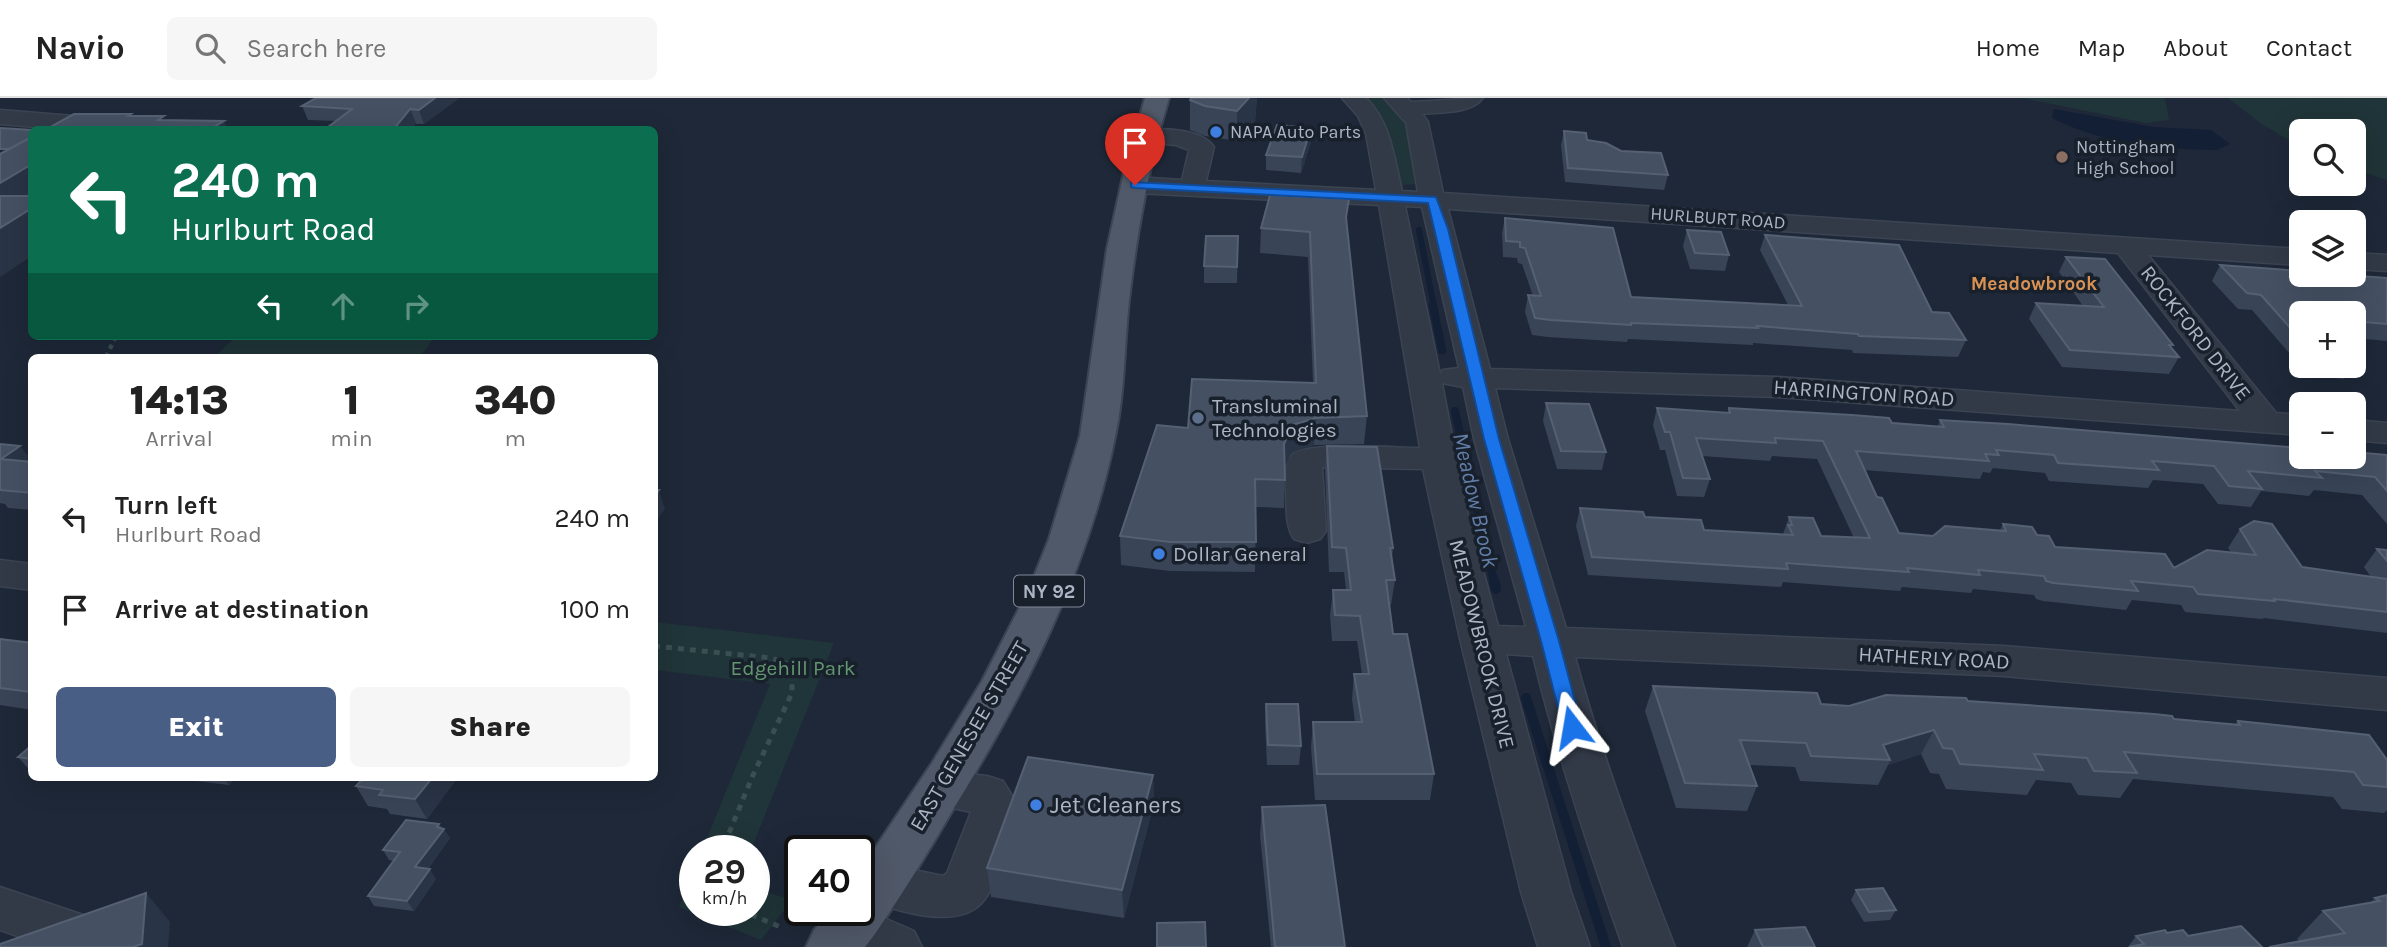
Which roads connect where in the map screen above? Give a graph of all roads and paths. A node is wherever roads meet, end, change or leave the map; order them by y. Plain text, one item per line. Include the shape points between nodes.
1 (19, 98) edge
2 (1157, 98) edge
3 (1353, 98) edge
4 (1472, 98) edge
5 (1401, 104) edge
6 (0, 108) edge
7 (0, 117) edge
8 (111, 126) edge
9 (1147, 137) junction
10 (1135, 185) junction
11 (1192, 188) junction
12 (1390, 198) junction
13 (1432, 200) junction
14 (2126, 245) junction
15 (2289, 256) edge
16 (2366, 262) edge
17 (2387, 263) edge
18 (1425, 376) junction
19 (1477, 377) junction
20 (2266, 422) junction
21 (2289, 424) edge
22 (2366, 431) edge
23 (2387, 433) edge
24 (1439, 458) junction
25 (1307, 531) dead end
26 (0, 573) edge
27 (28, 576) edge
28 (1480, 639) junction
29 (1550, 641) junction
30 (658, 646) edge
31 (2387, 694) edge
32 (941, 789) junction
33 (728, 835) edge
34 (880, 884) junction
35 (0, 908) edge
36 (770, 923) edge
37 (783, 928) dead end
38 (68, 932) edge
39 (842, 936) edge
40 (896, 947) edge
41 (1564, 947) edge
42 (1649, 947) edge

1 - 6 street
2 - 9 main road, EAST GENESEE STREET / NY 92
3 - 12 street, MEADOWBROOK DRIVE via 1375,124
4 - 5 street via 1455,104
5 - 13 street via 1417,122
7 - 8 street
9 - 10 main road, EAST GENESEE STREET / NY 92
9 - 11 street via 1180,138 1202,147
10 - 11 street, HURLBURT ROAD
10 - 32 main road, EAST GENESEE STREET / NY 92 via 1114,299 1098,435 1075,527 1027,639
11 - 12 street, HURLBURT ROAD
12 - 13 street, HURLBURT ROAD
12 - 18 street, MEADOWBROOK DRIVE
13 - 14 street, HURLBURT ROAD
13 - 19 street
14 - 15 street, HURLBURT ROAD
14 - 20 street, ROCKFORD DRIVE
16 - 17 street
18 - 19 street, HARRINGTON ROAD
18 - 24 street, MEADOWBROOK DRIVE
19 - 20 street, HARRINGTON ROAD via 1777,387
19 - 29 street
20 - 21 street, HARRINGTON ROAD
22 - 23 street
24 - 25 street via 1313,457 1305,461
24 - 28 street, MEADOWBROOK DRIVE
26 - 27 street
28 - 29 street, HATHERLY ROAD
28 - 41 street, MEADOWBROOK DRIVE
29 - 31 street, HATHERLY ROAD via 2004,661
29 - 42 street via 1603,824
30 - 33 path via 771,658 786,663 792,675 792,693
32 - 34 main road, EAST GENESEE STREET / NY 92
32 - 34 street via 987,794 993,802 994,812 967,886 950,898
34 - 39 main road, EAST GENESEE STREET / NY 92
35 - 38 street
36 - 37 path
39 - 40 street

